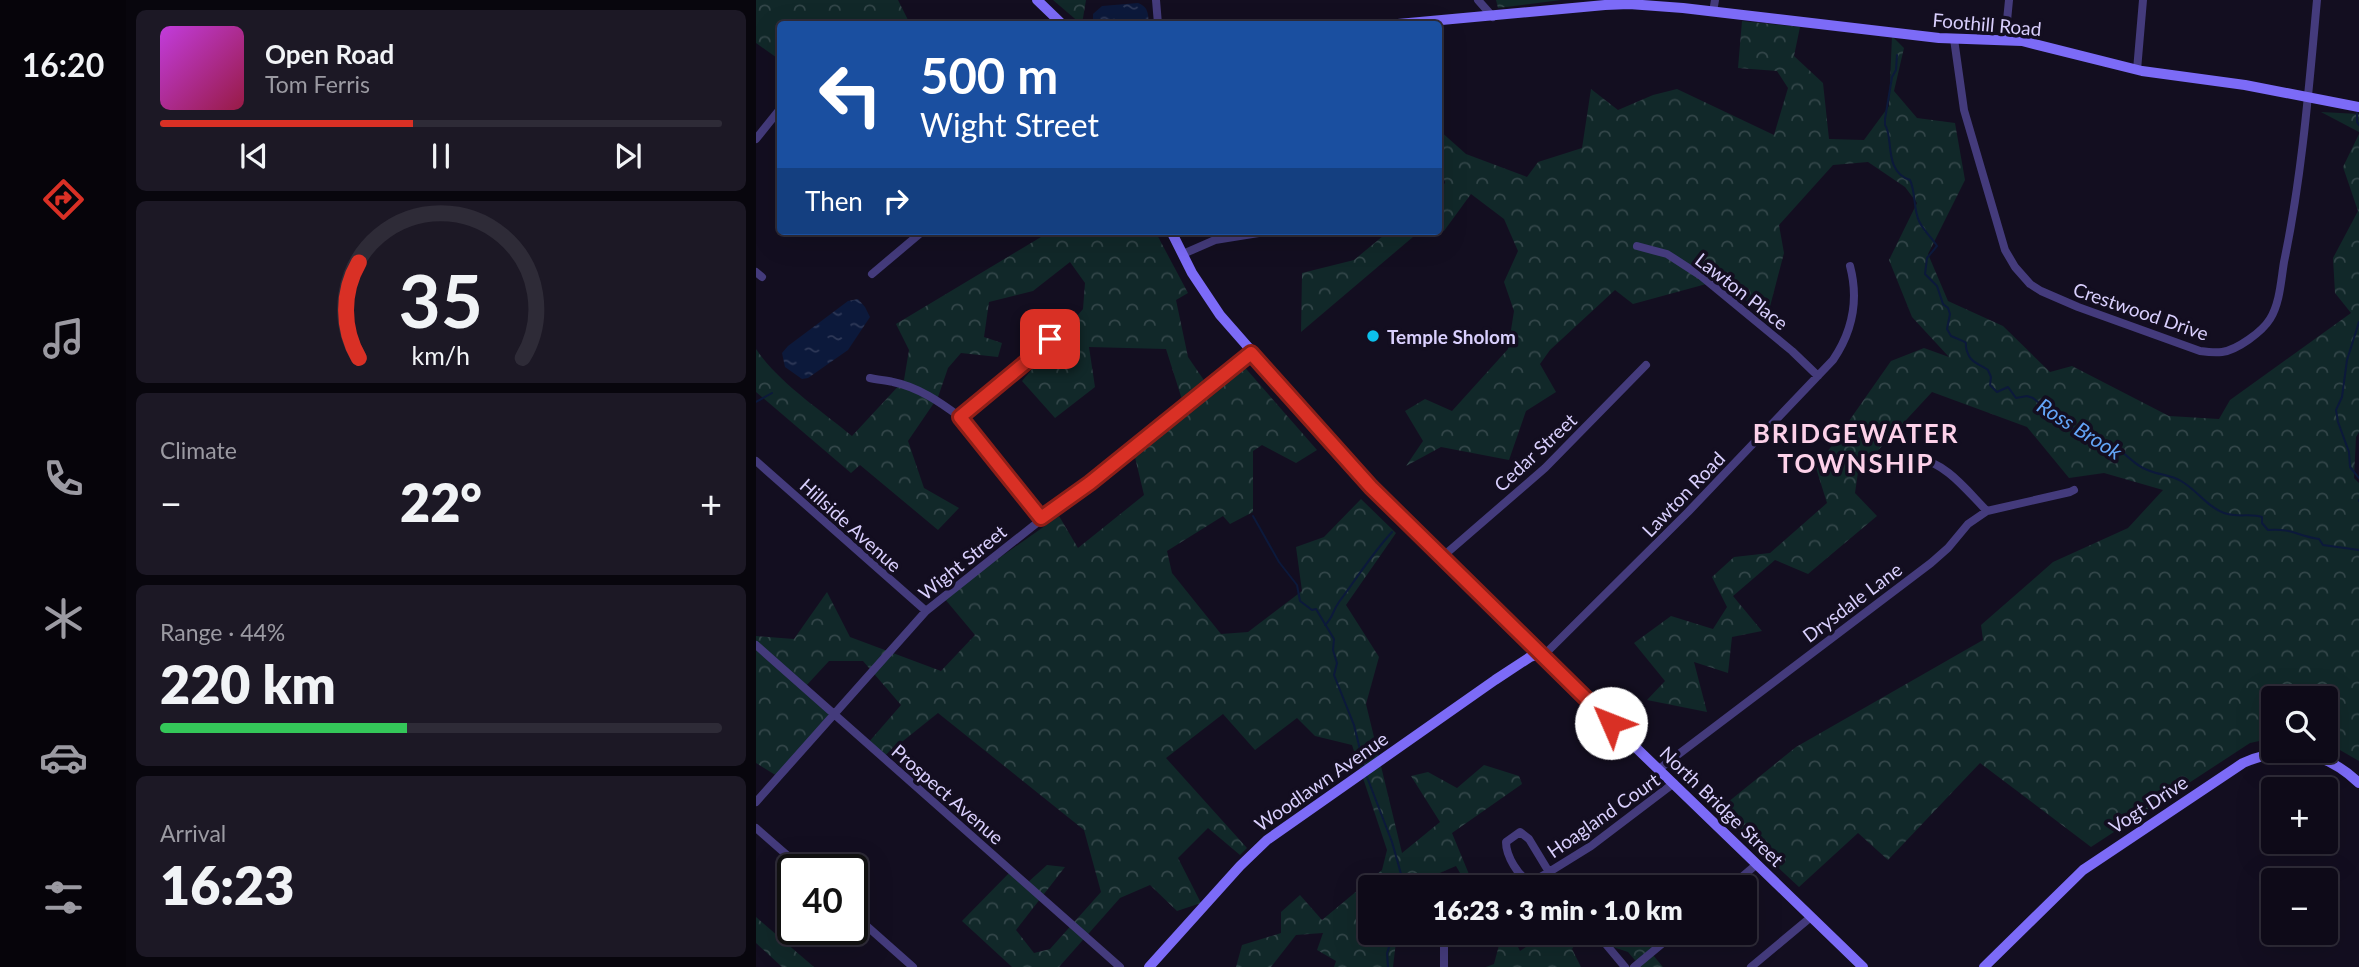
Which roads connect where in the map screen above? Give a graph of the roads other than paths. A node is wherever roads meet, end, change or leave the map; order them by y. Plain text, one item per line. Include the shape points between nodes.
1 (1037, 0) edge
2 (1156, 0) edge
3 (1478, 0) edge
4 (2009, 0) edge
5 (2143, 0) edge
6 (2317, 0) edge
7 (1714, 6) edge
8 (1493, 17) junction
9 (1059, 21) edge
10 (1158, 21) edge
11 (1439, 21) edge
12 (1954, 39) junction
13 (2006, 41) junction
14 (2137, 70) junction
15 (2308, 99) junction
16 (2359, 107) edge
17 (777, 114) edge
18 (756, 139) edge
19 (918, 235) edge
20 (1173, 235) edge
21 (1246, 235) edge
22 (1637, 246) dead end
23 (1183, 254) junction
24 (1850, 266) dead end
25 (872, 274) dead end
26 (1050, 339) dead end
27 (1251, 353) junction
28 (1646, 365) dead end
29 (1818, 376) junction
30 (870, 378) dead end
31 (960, 417) junction
32 (1916, 458) dead end
33 (756, 461) edge
34 (2074, 490) dead end
35 (1987, 511) junction
36 (1041, 518) junction
37 (1441, 558) junction
38 (926, 611) junction
39 (756, 645) edge
40 (1539, 654) junction
41 (832, 714) junction
42 (1659, 769) junction
43 (1674, 783) junction
44 (2359, 783) edge
45 (756, 802) edge
46 (756, 828) edge
47 (786, 854) edge
48 (1757, 864) junction
49 (1549, 872) junction
50 (1744, 875) edge
51 (1811, 917) junction
52 (868, 927) edge
53 (1444, 945) edge
54 (1607, 945) edge
55 (1661, 945) edge
56 (913, 967) edge
57 (1120, 967) edge
58 (1149, 967) edge
59 (1444, 967) edge
60 (1625, 967) edge
61 (1634, 967) edge
62 (1751, 967) edge
63 (1864, 967) edge
64 (1984, 967) edge

1 - 9 street
2 - 10 street
3 - 8 street
4 - 13 street
5 - 14 street
6 - 15 street, Crestwood Drive
7 - 8 street, Foothill Road via 1629,4
7 - 12 street, Foothill Road
8 - 11 street, Foothill Road
12 - 13 street, Foothill Road
12 - 15 street, Crestwood Drive via 1969,130 2005,250 2015,267 2041,291 2200,351 2219,352 2236,346 2264,326 2274,310 2291,229
13 - 14 street, Foothill Road via 2038,44
14 - 15 street, Foothill Road
15 - 16 street, Foothill Road
17 - 18 street
19 - 25 street
20 - 23 street, North Bridge Street
21 - 23 street via 1214,240
22 - 29 street, Lawton Place via 1667,254 1701,276
23 - 27 street, North Bridge Street via 1205,294
24 - 29 street, Lawton Road via 1852,323 1840,349
26 - 31 street
27 - 36 street, Wight Street
27 - 37 street, North Bridge Street via 1336,450
28 - 37 street, Cedar Street via 1545,468
29 - 40 street, Lawton Road via 1670,530 1548,651
30 - 31 street via 914,389
31 - 36 street
32 - 35 street via 1955,478
33 - 38 street, Hillside Avenue
34 - 35 street, Drysdale Lane
35 - 42 street, Drysdale Lane via 1931,563
36 - 38 street, Wight Street
37 - 40 street, North Bridge Street
38 - 41 street, Wight Street
39 - 41 street, Prospect Avenue
40 - 42 street, North Bridge Street
40 - 58 street, Woodlawn Avenue via 1267,840
41 - 45 street, Wight Street
41 - 57 street, Prospect Avenue
42 - 43 street, North Bridge Street
43 - 48 street, North Bridge Street
43 - 49 street, Hoagland Court
44 - 64 street, Vogt Drive via 2340,766 2297,752 2279,752 2243,763 2082,870
46 - 47 street
48 - 50 street
48 - 51 street, North Bridge Street
49 - 49 street, Hoagland Court via 1524,834 1515,834 1506,842 1508,854 1527,881
51 - 62 street
51 - 63 street, North Bridge Street
52 - 56 street
53 - 59 street
54 - 60 street
55 - 61 street

